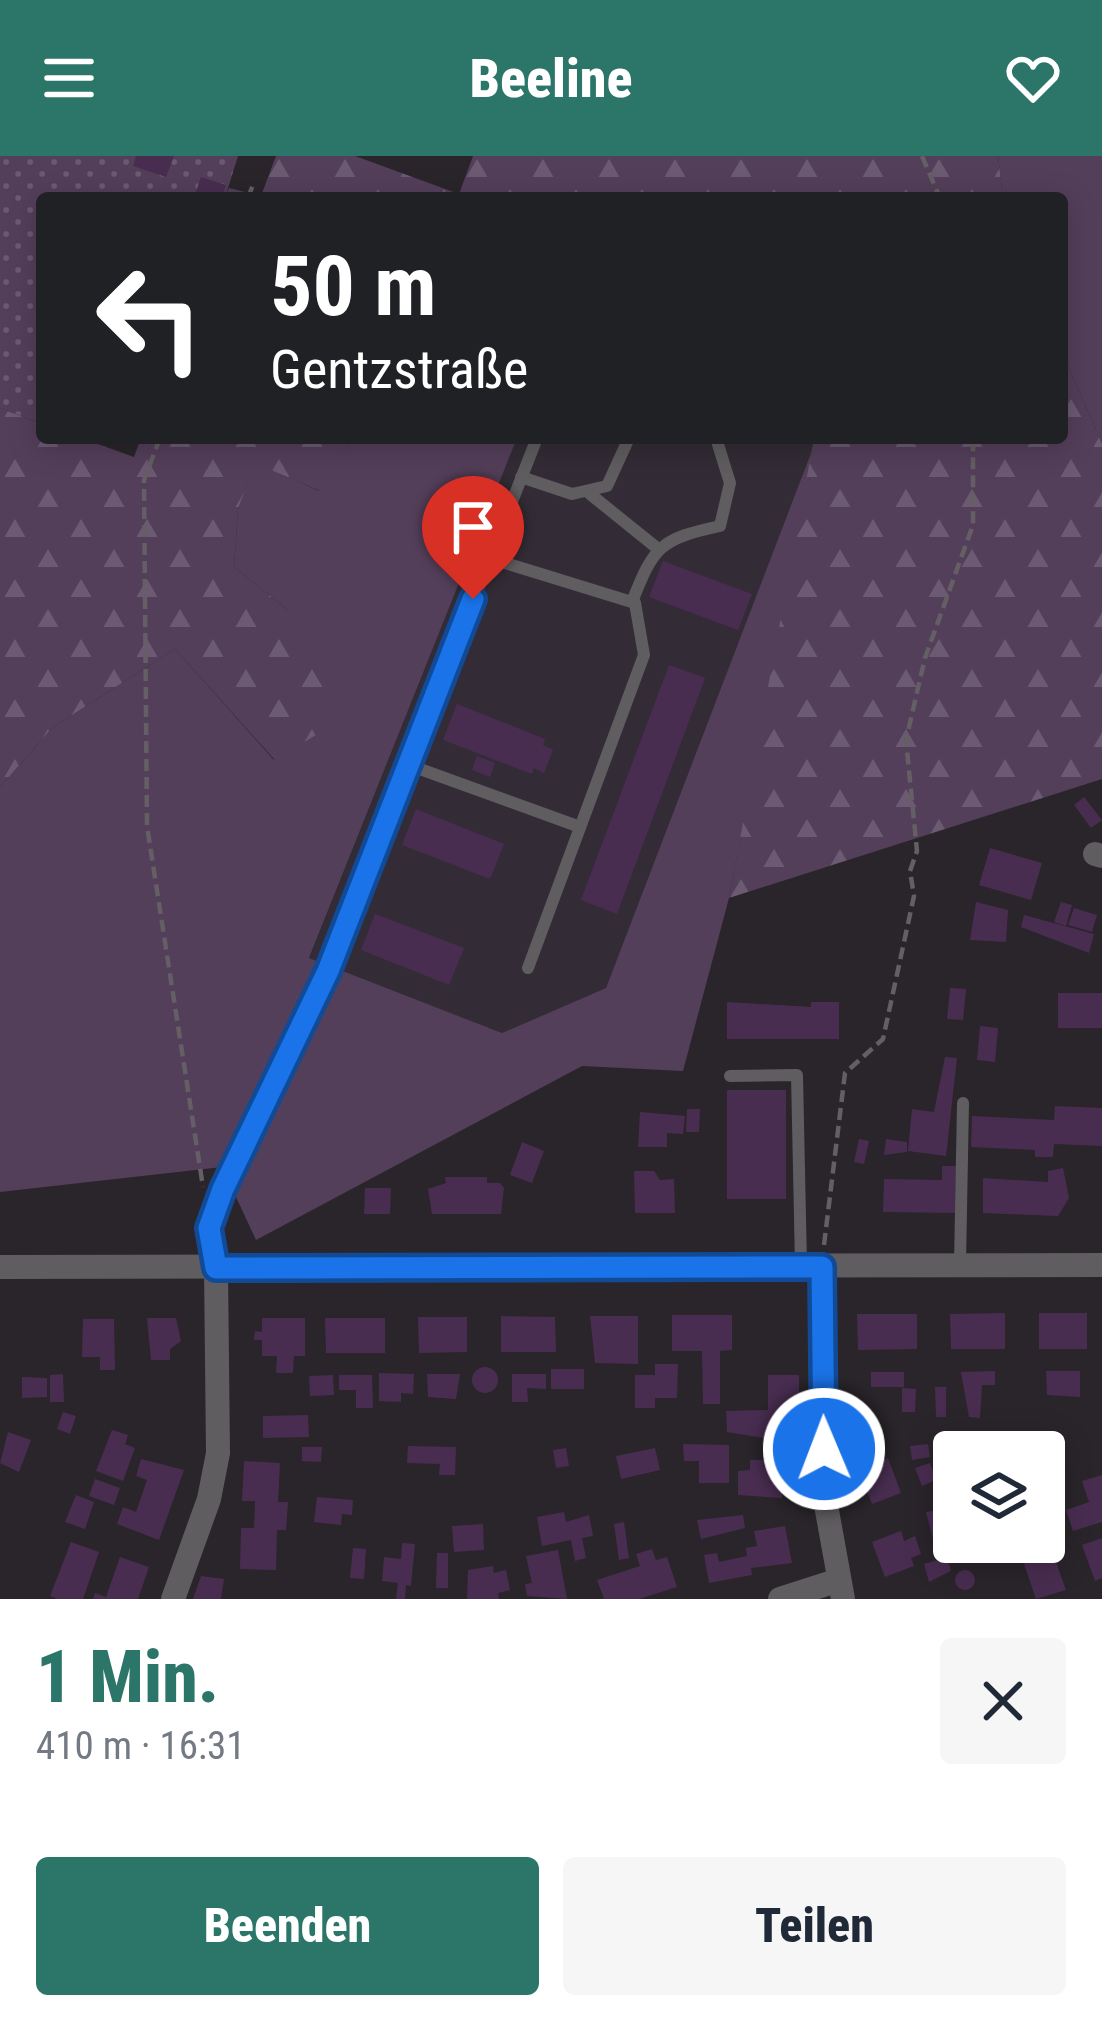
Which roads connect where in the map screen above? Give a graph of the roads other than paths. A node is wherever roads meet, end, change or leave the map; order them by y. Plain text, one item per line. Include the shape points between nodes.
1 (534, 444) edge
2 (626, 444) edge
3 (718, 444) edge
4 (521, 477) junction
5 (590, 494) junction
6 (658, 548) junction
7 (490, 558) junction
8 (632, 602) junction
9 (409, 765) junction
10 (580, 827) junction
11 (528, 968) dead end
12 (730, 1076) dead end
13 (963, 1103) dead end
14 (960, 1264) junction
15 (1102, 1264) edge
16 (0, 1267) edge
17 (811, 1267) junction
18 (216, 1268) junction
19 (839, 1590) edge
20 (173, 1599) edge
21 (780, 1599) edge

1 - 4 lane
2 - 5 lane via 607,486
3 - 6 lane via 730,483 720,526 676,535
4 - 5 lane
4 - 7 lane
5 - 6 lane
6 - 8 lane
7 - 8 lane
7 - 9 lane
8 - 10 lane via 644,655
9 - 10 lane
9 - 18 lane via 328,971 223,1189 209,1228
10 - 11 lane
12 - 17 lane via 797,1075
13 - 14 lane
14 - 15 street
14 - 17 street
16 - 18 street
17 - 18 street
17 - 19 street via 824,1494
18 - 20 street via 218,1453
19 - 21 street

